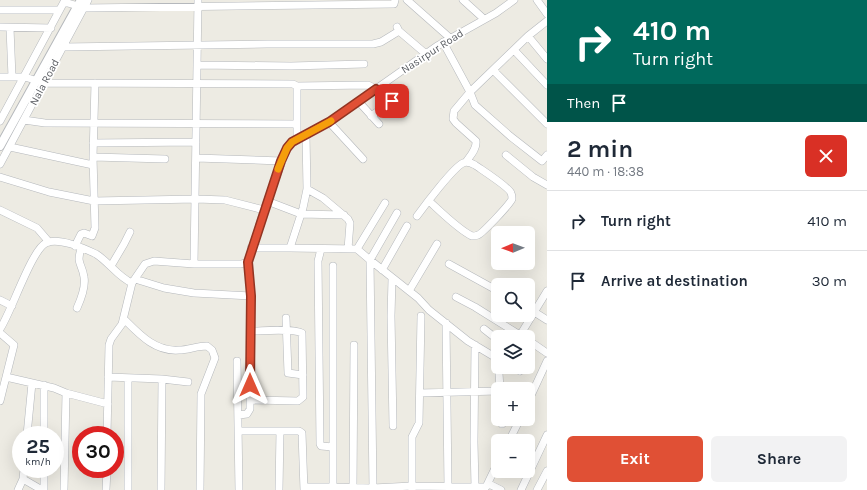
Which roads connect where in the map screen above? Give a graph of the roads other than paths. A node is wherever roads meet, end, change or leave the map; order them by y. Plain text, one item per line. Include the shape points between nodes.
1 (88, 0) edge
2 (395, 0) edge
3 (407, 0) edge
4 (463, 0) edge
5 (514, 0) edge
6 (536, 0) edge
7 (65, 1) edge
8 (266, 2) edge
9 (297, 2) edge
10 (198, 3) edge
11 (81, 5) edge
12 (0, 10) edge
13 (60, 10) junction
14 (547, 14) edge
15 (484, 19) junction
16 (547, 21) edge
17 (0, 27) edge
18 (10, 28) junction
19 (51, 28) junction
20 (528, 36) junction
21 (447, 40) junction
22 (196, 45) junction
23 (63, 47) junction
24 (514, 50) junction
25 (426, 54) junction
26 (547, 59) edge
27 (364, 64) dead end
28 (197, 65) junction
29 (493, 70) junction
30 (0, 76) edge
31 (12, 77) junction
32 (25, 77) junction
33 (40, 82) junction
34 (95, 83) junction
35 (197, 83) junction
36 (547, 85) edge
37 (297, 86) junction
38 (376, 89) junction
39 (405, 92) dead end
40 (470, 92) junction
41 (358, 102) junction
42 (390, 103) junction
43 (371, 116) junction
44 (24, 120) junction
45 (0, 121) edge
46 (329, 122) junction
47 (196, 123) junction
48 (94, 124) junction
49 (296, 124) junction
50 (379, 124) dead end
51 (547, 124) edge
52 (306, 135) junction
53 (297, 140) junction
54 (196, 142) junction
55 (94, 143) junction
56 (0, 146) edge
57 (10, 147) junction
58 (506, 155) dead end
59 (93, 157) junction
60 (546, 157) edge
61 (196, 158) junction
62 (165, 159) dead end
63 (362, 159) dead end
64 (281, 161) junction
65 (466, 162) junction
66 (0, 164) edge
67 (94, 165) junction
68 (0, 177) edge
69 (547, 185) edge
70 (307, 189) junction
71 (196, 200) junction
72 (94, 201) junction
73 (267, 201) junction
74 (429, 201) junction
75 (385, 203) dead end
76 (0, 210) edge
77 (264, 210) junction
78 (397, 213) dead end
79 (301, 214) junction
80 (344, 215) junction
81 (417, 216) dead end
82 (407, 226) dead end
83 (130, 232) dead end
84 (49, 242) junction
85 (437, 244) dead end
86 (78, 247) junction
87 (251, 248) junction
88 (290, 248) junction
89 (321, 249) junction
90 (348, 249) junction
91 (356, 249) junction
92 (370, 260) junction
93 (248, 262) junction
94 (194, 264) junction
95 (449, 264) dead end
96 (111, 266) junction
97 (332, 266) dead end
98 (382, 270) junction
99 (392, 279) junction
100 (133, 281) junction
101 (491, 287) edge
102 (409, 291) junction
103 (547, 291) edge
104 (251, 296) junction
105 (456, 297) dead end
106 (0, 300) edge
107 (12, 306) junction
108 (77, 308) dead end
109 (535, 312) joint
110 (421, 316) dead end
111 (286, 318) dead end
112 (124, 319) junction
113 (547, 320) edge
114 (446, 323) junction
115 (1, 326) edge
116 (484, 330) dead end
117 (511, 330) edge
118 (286, 331) junction
119 (250, 332) junction
120 (0, 333) edge
121 (491, 335) edge
122 (354, 345) dead end
123 (475, 345) junction
124 (535, 345) edge
125 (547, 353) edge
126 (491, 355) edge
127 (237, 361) dead end
128 (547, 361) edge
129 (303, 375) junction
130 (6, 377) junction
131 (108, 377) junction
132 (128, 378) junction
133 (162, 379) junction
134 (188, 382) dead end
135 (32, 383) junction
136 (44, 385) junction
137 (535, 387) edge
138 (491, 391) edge
139 (447, 392) junction
140 (474, 392) junction
141 (66, 393) junction
142 (420, 393) junction
143 (250, 400) junction
144 (0, 402) edge
145 (108, 404) junction
146 (239, 415) junction
147 (28, 426) edge
148 (44, 426) edge
149 (107, 426) edge
150 (393, 426) dead end
151 (238, 431) junction
152 (280, 431) junction
153 (547, 435) edge
154 (333, 447) junction
155 (547, 471) edge
156 (44, 478) edge
157 (107, 478) edge
158 (23, 479) joint
159 (475, 487) junction
160 (487, 487) edge
161 (333, 488) edge
162 (353, 488) junction
163 (412, 488) edge
164 (450, 488) edge
165 (304, 489) edge
166 (373, 489) edge
167 (18, 490) edge
168 (43, 490) edge
169 (64, 490) edge
170 (106, 490) edge
171 (128, 490) edge
172 (161, 490) edge
173 (200, 490) edge
174 (239, 490) edge
175 (279, 490) edge
176 (501, 490) edge
177 (521, 490) edge
178 (537, 490) edge

1 - 11 street, Nala Road
2 - 9 street via 394,4
3 - 21 street
4 - 15 street
5 - 15 street, Nasirpur Road
6 - 14 street
7 - 11 street
7 - 13 street
8 - 9 street
8 - 10 street
10 - 11 street
10 - 22 street
11 - 23 street, Nala Road
11 - 33 street
12 - 13 street
13 - 19 street
15 - 21 street, Nasirpur Road
16 - 20 street
17 - 18 street
18 - 19 street
18 - 31 street
19 - 32 street
20 - 24 street
20 - 26 street
21 - 25 street, Nasirpur Road
21 - 40 street
22 - 23 street
22 - 25 street via 373,44 381,42 398,29
22 - 28 street
23 - 33 street, Nala Road
24 - 29 street
24 - 36 street
25 - 38 street, Nasirpur Road
27 - 28 street
28 - 35 street
29 - 40 street
29 - 51 street
30 - 31 street
31 - 32 street
32 - 33 street
32 - 45 street
33 - 34 street
33 - 44 street, Nala Road
33 - 56 street
34 - 35 street
34 - 48 street
35 - 37 street
35 - 47 street
37 - 38 street via 368,84
37 - 49 street
38 - 41 street, Nasirpur Road
38 - 42 street
39 - 42 street
40 - 60 street via 475,105 493,122 542,161
40 - 65 street via 453,115 456,123 476,141 474,150
41 - 43 street
41 - 46 street, Nasirpur Road
42 - 43 street
43 - 50 street
44 - 48 street
44 - 57 street, Nala Road
46 - 52 street, Nasirpur Road
46 - 63 street
47 - 48 street
47 - 49 street
47 - 54 street
48 - 55 street
49 - 53 street
52 - 53 street, Nasirpur Road
52 - 70 street
53 - 64 street, Nasirpur Road via 287,148
54 - 55 street
54 - 61 street
55 - 59 street
57 - 66 street, Nala Road
57 - 67 street
58 - 69 street
59 - 62 street
59 - 67 street
61 - 64 street
61 - 71 street
64 - 73 street, Nasirpur Road
65 - 74 street via 458,166
65 - 74 street via 475,165 510,191 512,200 504,210 482,233 472,236
67 - 72 street
68 - 72 street via 49,192
70 - 79 street
70 - 80 street
71 - 72 street
71 - 77 street via 232,201
71 - 94 street
72 - 86 street via 94,235 82,233
73 - 77 street, Nasirpur Road
73 - 79 street
74 - 81 street
75 - 91 street
76 - 84 street via 37,228
77 - 87 street, Nasirpur Road
78 - 92 street
79 - 80 street
79 - 88 street
80 - 90 street via 350,223
82 - 98 street
83 - 96 street
84 - 86 street
84 - 107 street via 42,246 30,266
85 - 102 street
86 - 96 street via 98,255
86 - 108 street via 78,260 84,278
87 - 88 street
87 - 93 street, Nasirpur Road
88 - 89 street
89 - 90 street
89 - 154 street via 318,262 320,444
90 - 91 street
91 - 92 street
92 - 98 street
92 - 166 street
93 - 94 street
93 - 104 street, Nasirpur Road
94 - 100 street via 150,262 145,264
95 - 101 street
96 - 100 street via 126,279
97 - 154 street
98 - 99 street
99 - 102 street
99 - 150 street
100 - 104 street via 194,293
100 - 112 street
102 - 114 street
103 - 109 street
104 - 119 street, Nasirpur Road
105 - 117 street
106 - 107 street
107 - 115 street
109 - 113 street
110 - 142 street
111 - 118 street
112 - 131 street via 109,345
112 - 173 street via 143,338 164,350 207,346 212,350 215,358 201,394
114 - 123 street
114 - 139 street
116 - 121 street
118 - 119 street
118 - 129 street via 288,373
118 - 129 street via 302,333
119 - 143 street, Nasirpur Road
120 - 130 street via 14,345
122 - 162 street
123 - 126 street
123 - 140 street
124 - 125 street
127 - 146 street
128 - 137 street
129 - 143 street via 303,397 298,401
130 - 135 street
130 - 144 street
131 - 132 street
131 - 145 street
132 - 133 street
132 - 171 street
133 - 134 street
133 - 172 street
135 - 136 street
135 - 147 street
136 - 141 street
136 - 148 street
138 - 140 street
139 - 140 street
139 - 142 street
139 - 164 street
140 - 159 street
141 - 145 street
141 - 169 street
142 - 163 street via 419,423 412,437
143 - 146 street via 249,412
145 - 149 street
146 - 151 street
151 - 152 street
151 - 174 street
152 - 165 street via 298,431 302,434
152 - 175 street
153 - 177 street
154 - 161 street
155 - 178 street
156 - 168 street
157 - 170 street
158 - 167 street
158 - 168 street
159 - 160 street
159 - 164 street
160 - 176 street
161 - 162 street
161 - 165 street
162 - 166 street
163 - 164 street
163 - 166 street

